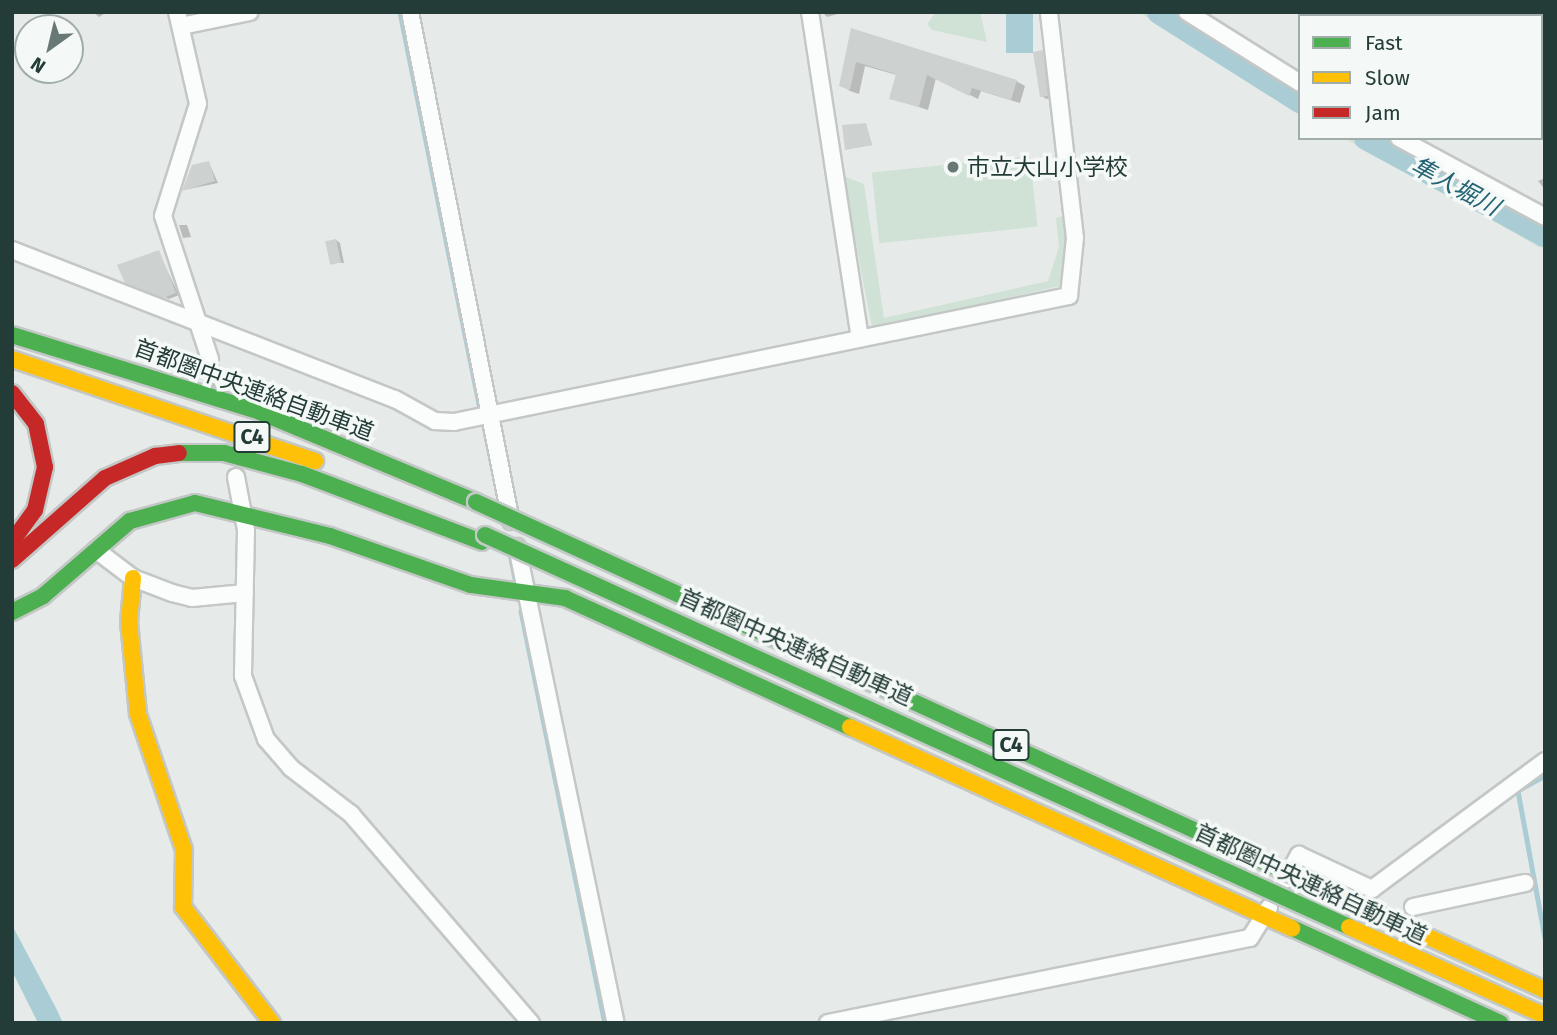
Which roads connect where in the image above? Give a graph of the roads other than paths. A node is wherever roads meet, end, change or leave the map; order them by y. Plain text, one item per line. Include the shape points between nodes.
1 (250, 12) edge
2 (410, 12) edge
3 (810, 12) edge
4 (1049, 12) edge
5 (1187, 12) edge
6 (179, 19) edge
7 (1298, 82) edge
8 (1403, 140) edge
9 (1545, 217) edge
10 (12, 250) edge
11 (12, 315) edge
12 (199, 325) junction
13 (12, 335) edge
14 (859, 338) junction
15 (12, 359) edge
16 (210, 359) tunnel mouth
17 (149, 375) junction
18 (12, 393) edge
19 (490, 413) junction
20 (236, 477) dead end
21 (243, 512) junction
22 (483, 538) junction
23 (12, 542) edge
24 (96, 550) junction
25 (12, 559) edge
26 (133, 578) junction
27 (526, 592) junction
28 (245, 593) junction
29 (12, 612) edge
30 (1545, 761) edge
31 (1525, 883) dead end
32 (1413, 907) dead end
33 (1264, 918) junction
34 (1545, 990) edge
35 (1545, 1016) edge
36 (272, 1023) edge
37 (531, 1023) edge
38 (615, 1023) edge
39 (828, 1023) edge
40 (1500, 1023) edge

1 - 6 street
2 - 19 street
3 - 14 street
4 - 14 street via 1075,238 1069,296
5 - 7 street
6 - 12 street via 197,114 163,216
8 - 9 street
10 - 12 street
11 - 17 main road via 118,352
12 - 16 street
12 - 19 street via 395,399 435,421
13 - 17 main road, 首都圏中央連絡自動車道 / C4
14 - 19 street
15 - 22 main road, 首都圏中央連絡自動車道 / C4 via 251,436
17 - 34 main road, 首都圏中央連絡自動車道 / C4, bridge via 260,412 476,502
18 - 23 main road via 36,424 45,467 35,510
19 - 27 street
20 - 21 street
21 - 24 main road via 195,503 161,508 130,522
21 - 27 main road via 471,585
21 - 28 street
22 - 25 main road via 302,474 208,451 155,456 117,471
22 - 35 main road, 首都圏中央連絡自動車道 / C4, bridge via 651,607
24 - 26 street
24 - 29 main road via 43,596
26 - 28 street via 192,598
26 - 36 main road via 129,622 138,715 184,850 183,907
27 - 33 main road via 592,608
27 - 38 street
28 - 37 street via 243,676 272,750 351,814
30 - 33 street via 1372,889 1299,855
31 - 32 street
33 - 39 street via 1250,938
33 - 40 main road

